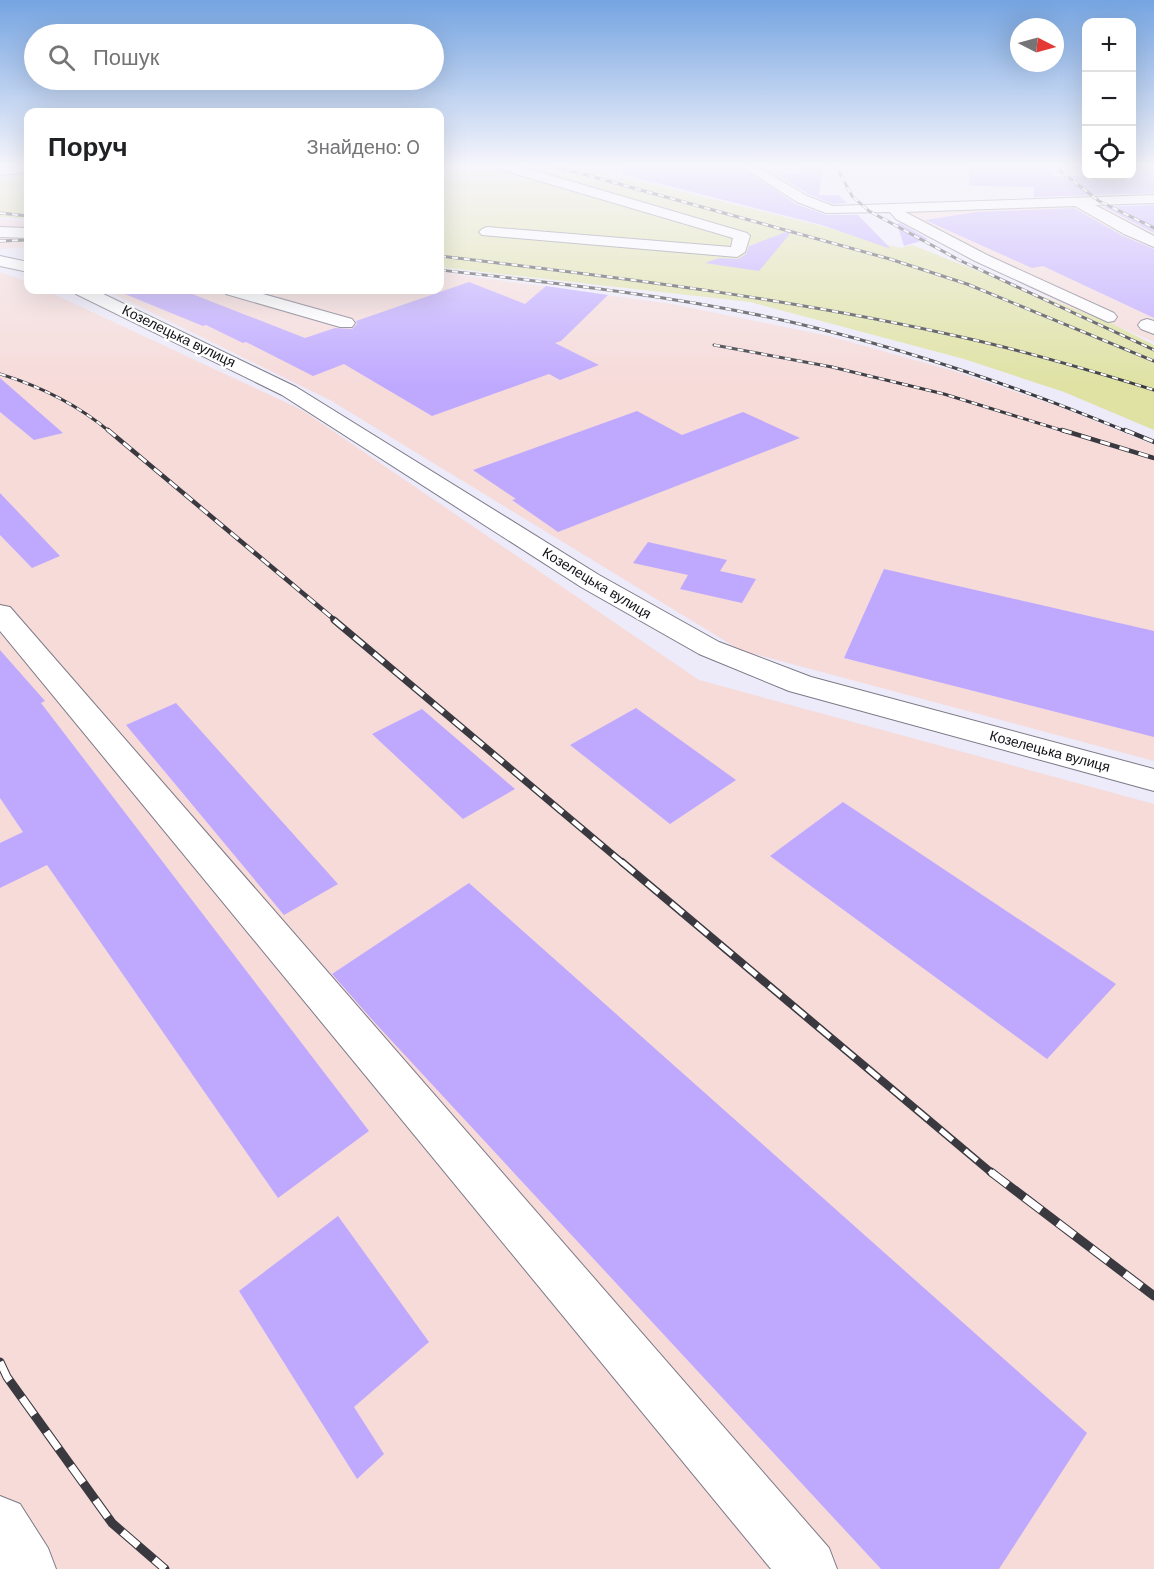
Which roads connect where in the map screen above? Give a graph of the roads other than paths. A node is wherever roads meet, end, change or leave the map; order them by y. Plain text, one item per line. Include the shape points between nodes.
1 (578, 239) edge
2 (658, 239) edge
3 (740, 239) edge
4 (945, 239) edge
5 (24, 242) edge
6 (0, 243) edge
7 (659, 244) junction
8 (24, 258) edge
9 (4, 261) edge
10 (24, 266) edge
11 (90, 294) edge
12 (246, 294) edge
13 (1108, 317) dead end
14 (346, 323) dead end
15 (0, 613) edge
16 (1154, 780) edge
17 (0, 1524) edge
18 (27, 1569) edge
19 (808, 1569) edge

1 - 7 street
2 - 7 street
3 - 7 street via 737,252
4 - 13 street
5 - 6 street
8 - 9 street
9 - 10 street
11 - 16 street, Козелецька вулиця via 289,391 590,581 709,648 800,684
12 - 14 street
15 - 19 street
17 - 18 street

